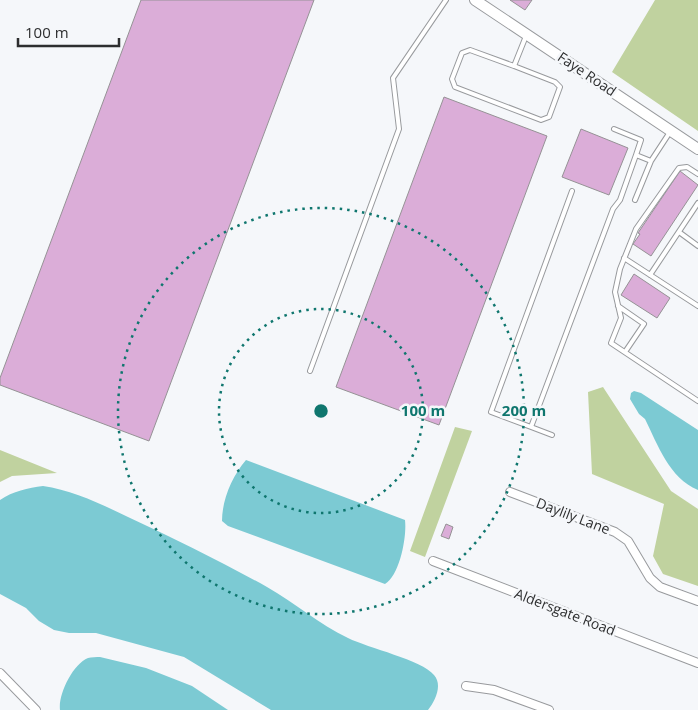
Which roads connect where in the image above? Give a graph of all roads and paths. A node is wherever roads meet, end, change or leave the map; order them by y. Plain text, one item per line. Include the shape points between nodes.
1 (446, 0) edge
2 (475, 0) edge
3 (527, 34) junction
4 (514, 66) junction
5 (614, 129) dead end
6 (671, 130) junction
7 (698, 149) edge
8 (636, 155) junction
9 (650, 161) junction
10 (698, 174) edge
11 (572, 191) dead end
12 (635, 200) dead end
13 (698, 203) edge
14 (678, 232) junction
15 (698, 246) edge
16 (624, 258) junction
17 (650, 275) junction
18 (617, 305) junction
19 (698, 306) edge
20 (625, 352) junction
21 (310, 371) dead end
22 (698, 401) edge
23 (531, 427) junction
24 (552, 435) dead end
25 (510, 492) dead end
26 (433, 561) dead end
27 (698, 601) edge
28 (698, 663) edge
29 (0, 673) edge
30 (466, 686) dead end
31 (36, 710) edge
32 (550, 710) edge

1 - 21 lane via 393,78 399,129
2 - 3 street, Faye Road
3 - 4 lane
3 - 6 street, Faye Road
4 - 4 lane via 470,50 462,53 452,79 455,87 542,120 549,117 560,87
5 - 8 lane via 642,140
6 - 7 street, Faye Road
6 - 9 lane
8 - 9 lane
8 - 23 lane
9 - 12 lane
10 - 16 lane via 687,167 679,168 636,229
11 - 23 lane via 491,412
13 - 14 lane
14 - 15 lane
14 - 17 lane
16 - 17 lane
16 - 18 lane via 615,292
17 - 19 lane
18 - 20 lane via 621,318 611,342
18 - 20 lane via 644,324
20 - 22 lane
23 - 24 lane
25 - 27 street, Daylily Lane via 615,532 628,541 650,578 660,587
26 - 28 street, Aldersgate Road
29 - 31 street
30 - 32 street via 494,690

